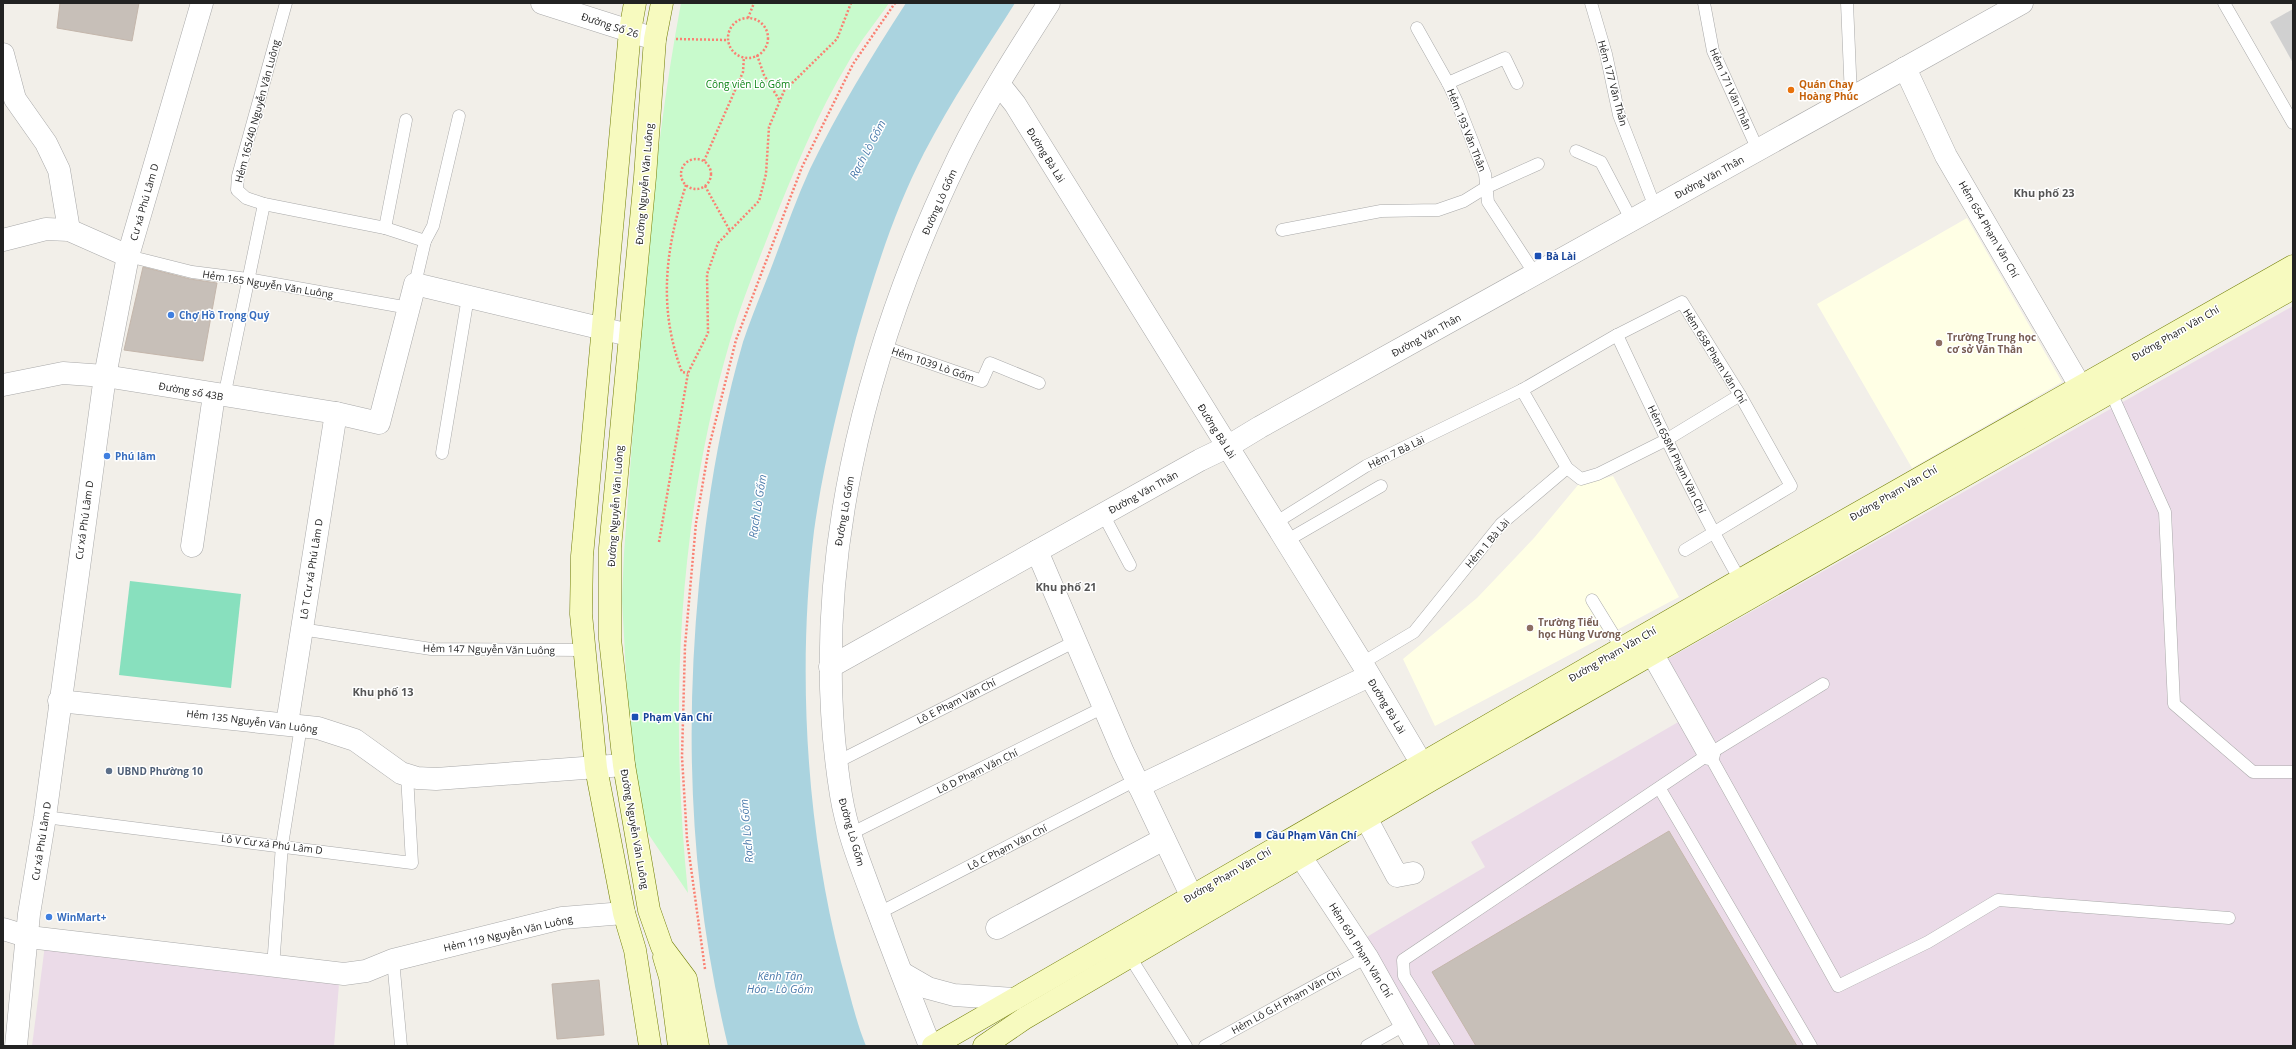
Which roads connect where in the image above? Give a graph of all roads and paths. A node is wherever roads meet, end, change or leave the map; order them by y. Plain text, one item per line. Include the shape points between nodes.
1 (202, 3) edge
2 (286, 3) edge
3 (542, 3) edge
4 (635, 3) edge
5 (662, 3) edge
6 (754, 3) edge
7 (851, 3) edge
8 (895, 3) edge
9 (1049, 3) edge
10 (1590, 3) edge
11 (1704, 3) edge
12 (1847, 3) edge
13 (2022, 3) edge
14 (2224, 3) edge
15 (748, 18) junction
16 (1417, 28) dead end
17 (630, 31) junction
18 (665, 39) junction
19 (728, 40) junction
20 (3, 54) edge
21 (757, 55) junction
22 (744, 57) junction
23 (1905, 68) junction
24 (1448, 83) junction
25 (1517, 83) dead end
26 (999, 84) junction
27 (1851, 97) junction
28 (9, 100) edge
29 (780, 101) junction
30 (458, 116) dead end
31 (406, 120) dead end
32 (2293, 123) edge
33 (1758, 150) junction
34 (1576, 151) dead end
35 (704, 161) junction
36 (1538, 164) dead end
37 (686, 185) junction
38 (705, 186) junction
39 (1486, 188) junction
40 (264, 204) junction
41 (1655, 207) junction
42 (1631, 219) junction
43 (385, 228) junction
44 (69, 230) junction
45 (1282, 230) dead end
46 (730, 231) junction
47 (3, 240) edge
48 (425, 241) junction
49 (128, 256) junction
50 (2293, 266) edge
51 (1534, 274) junction
52 (248, 279) junction
53 (415, 284) junction
54 (2293, 288) edge
55 (468, 297) junction
56 (410, 308) junction
57 (603, 328) junction
58 (629, 335) junction
59 (1617, 336) junction
60 (884, 347) junction
61 (688, 373) junction
62 (104, 376) junction
63 (1039, 383) dead end
64 (2106, 383) junction
65 (3, 384) edge
66 (1522, 390) junction
67 (1740, 395) junction
68 (2085, 395) junction
69 (219, 396) junction
70 (336, 413) junction
71 (1666, 440) junction
72 (1227, 448) junction
73 (442, 453) dead end
74 (1567, 468) junction
75 (1381, 486) dead end
76 (1103, 514) junction
77 (1280, 532) junction
78 (1714, 534) junction
79 (659, 542) dead end
80 (192, 546) dead end
81 (1685, 550) dead end
82 (1037, 551) junction
83 (1130, 565) dead end
84 (1740, 580) junction
85 (1592, 600) dead end
86 (301, 629) junction
87 (1076, 641) junction
88 (583, 650) junction
89 (1652, 653) junction
90 (1627, 657) junction
91 (830, 667) junction
92 (1366, 669) junction
93 (1823, 684) dead end
94 (59, 701) junction
95 (1104, 707) junction
96 (294, 725) junction
97 (1709, 754) junction
98 (837, 762) junction
99 (624, 765) junction
100 (596, 768) junction
101 (1427, 772) junction
102 (2293, 772) edge
103 (407, 775) junction
104 (1138, 783) junction
105 (1660, 789) junction
106 (45, 817) junction
107 (1366, 818) junction
108 (850, 834) junction
109 (1164, 839) junction
110 (282, 845) junction
111 (1301, 857) junction
112 (1413, 873) dead end
113 (1191, 896) junction
114 (624, 913) junction
115 (879, 913) junction
116 (2229, 918) dead end
117 (997, 928) dead end
118 (3, 929) edge
119 (28, 936) junction
120 (662, 947) junction
121 (635, 950) junction
122 (1130, 957) junction
123 (1367, 957) junction
124 (393, 960) junction
125 (273, 967) junction
126 (706, 971) dead end
127 (902, 973) junction
128 (1014, 999) junction
129 (1025, 1018) junction
130 (1406, 1024) junction
131 (16, 1046) edge
132 (401, 1046) edge
133 (636, 1046) edge
134 (650, 1046) edge
135 (659, 1046) edge
136 (679, 1046) edge
137 (698, 1046) edge
138 (930, 1046) edge
139 (933, 1046) edge
140 (984, 1046) edge
141 (1014, 1046) edge
142 (1186, 1046) edge
143 (1205, 1046) edge
144 (1368, 1046) edge
145 (1417, 1046) edge
146 (1448, 1046) edge
147 (1812, 1046) edge

1 - 49 street, Cư xá Phú Lâm D
2 - 40 lane, Hẻm 165/40 Nguyễn Văn Luông via 238,176 237,190 246,198
3 - 17 street, Đường Số 26
4 - 17 main road
5 - 18 main road, Đường Nguyễn Văn Luông
6 - 15 path
7 - 29 path via 837,39 784,92
8 - 126 path via 854,64 802,167 736,340 709,446 696,523 686,630 682,757 686,839
9 - 26 street, Đường Lò Gốm
10 - 41 lane, Hẻm 177 Văn Thân via 1606,54 1619,115
11 - 33 lane, Hẻm 171 Văn Thân via 1713,51
12 - 27 lane
13 - 23 street, Đường Văn Thân
14 - 32 lane
15 - 19 path via 741,19 731,27
15 - 21 path via 760,22 767,33 766,46
16 - 24 lane, Hẻm 193 Văn Thân
17 - 18 street, Đường Số 26
17 - 57 main road
18 - 19 path
18 - 58 main road, Đường Nguyễn Văn Luông via 645,176
19 - 22 path via 733,51
20 - 28 street
21 - 22 path
21 - 29 path via 764,75
22 - 35 path via 743,72
23 - 27 street, Đường Văn Thân
23 - 68 street, Hẻm 654 Phạm Văn Chí via 1946,156
24 - 25 lane via 1505,58
24 - 39 lane, Hẻm 193 Văn Thân via 1486,174
26 - 60 street, Đường Lò Gốm via 959,156 918,250
26 - 72 street, Đường Bà Lài via 1015,104
27 - 33 street, Đường Văn Thân
28 - 44 street via 46,143 59,170
29 - 46 path via 769,127 766,174 759,201
30 - 48 lane via 433,226
31 - 43 lane
33 - 41 street, Đường Văn Thân
34 - 42 lane via 1601,162
35 - 37 path via 695,159 686,163 681,172
35 - 38 path via 712,173
36 - 39 lane
37 - 38 path via 695,189
37 - 61 path via 668,255 666,299 672,346 682,372
38 - 46 path
39 - 45 lane via 1464,201 1438,210 1381,211
39 - 51 lane, Hẻm 193 Văn Thân via 1488,202
40 - 43 lane
40 - 52 lane
41 - 42 street, Đường Văn Thân
42 - 51 street, Đường Văn Thân
43 - 48 lane
44 - 47 street via 46,229
44 - 49 street
46 - 61 path via 718,243 707,274 708,333
48 - 53 lane
49 - 52 lane, Hẻm 165 Nguyễn Văn Luông via 192,272
49 - 62 street, Cư xá Phú Lâm D
50 - 64 main road, Đường Phạm Văn Chí
51 - 72 street, Đường Văn Thân
52 - 56 lane, Hẻm 165 Nguyễn Văn Luông
52 - 69 lane
53 - 55 street
53 - 56 street
54 - 64 main road, Đường Phạm Văn Chí
55 - 57 street
55 - 73 lane
56 - 70 street, Đường số 43B via 379,423
57 - 58 street
57 - 88 main road via 582,556
58 - 99 main road, Đường Nguyễn Văn Luông via 610,548 610,639
59 - 66 lane, Hẻm 658 Phạm Văn Chí
59 - 67 lane, Hẻm 658 Phạm Văn Chí via 1682,302
59 - 71 lane, Hẻm 658M Phạm Văn Chí
60 - 63 lane, Hẻm 1039 Lò Gốm via 982,381 990,363
60 - 91 street, Đường Lò Gốm via 865,414 841,524 833,599
61 - 79 path
62 - 65 street, Đường số 43B via 63,373
62 - 69 street, Đường số 43B
62 - 94 street, Cư xá Phú Lâm D
64 - 68 main road, Đường Phạm Văn Chí
64 - 102 lane via 2165,512 2174,704 2253,772
66 - 74 lane
66 - 77 lane, Hẻm 7 Bà Lài via 1366,466
67 - 71 lane
67 - 78 lane, Hẻm 658 Phạm Văn Chí via 1791,486
68 - 84 main road, Đường Phạm Văn Chí
68 - 89 main road, Đường Phạm Văn Chí
69 - 70 street, Đường số 43B
69 - 80 street
70 - 86 street, Lô T Cư xá Phú Lâm D
71 - 74 lane via 1598,474 1581,479
71 - 78 lane, Hẻm 658M Phạm Văn Chí
72 - 76 street, Đường Văn Thân via 1200,460
72 - 77 street, Đường Bà Lài
74 - 92 lane, Hẻm 1 Bà Lài via 1501,524 1414,632
75 - 77 lane
76 - 82 street, Đường Văn Thân
76 - 83 lane
77 - 92 street, Đường Bà Lài
78 - 81 lane
78 - 84 lane, Hẻm 658M Phạm Văn Chí
82 - 87 street
82 - 91 street, Đường Văn Thân
84 - 90 main road, Đường Phạm Văn Chí
85 - 90 lane
86 - 88 lane, Hẻm 147 Nguyễn Văn Luông via 431,649
86 - 96 street, Lô T Cư xá Phú Lâm D
87 - 95 street
87 - 98 lane, Lô E Phạm Văn Chí
88 - 100 main road
89 - 90 main road, Đường Phạm Văn Chí
89 - 97 street
90 - 101 main road, Đường Phạm Văn Chí
91 - 98 street, Đường Lò Gốm
92 - 101 street, Đường Bà Lài
92 - 104 street
93 - 97 lane
94 - 96 street, Hẻm 135 Nguyễn Văn Luông
94 - 106 street, Cư xá Phú Lâm D
95 - 104 street
95 - 108 lane, Lô D Phạm Văn Chí
96 - 103 street, Hẻm 135 Nguyễn Văn Luông via 331,732 355,740
96 - 110 lane
97 - 105 lane
97 - 116 lane via 1838,986 1928,942 1998,900
98 - 108 street, Đường Lò Gốm
99 - 100 street, Hẻm 135 Nguyễn Văn Luông
99 - 120 main road, Đường Nguyễn Văn Luông via 649,910
100 - 103 street, Hẻm 135 Nguyễn Văn Luông via 436,779
100 - 114 main road
101 - 107 main road, Đường Phạm Văn Chí
101 - 113 main road, Đường Phạm Văn Chí
103 - 110 lane, Lô V Cư xá Phú Lâm D via 412,863
104 - 109 street
104 - 115 lane, Lô C Phạm Văn Chí
105 - 146 lane via 1403,960 1404,976
105 - 147 lane
106 - 110 lane, Lô V Cư xá Phú Lâm D
106 - 119 street, Cư xá Phú Lâm D
107 - 111 main road, Đường Phạm Văn Chí
107 - 112 street via 1398,876
108 - 115 street, Đường Lò Gốm
109 - 113 street
109 - 117 street
110 - 125 lane
111 - 122 main road, Đường Phạm Văn Chí
111 - 123 street, Hẻm 691 Phạm Văn Chí
113 - 128 main road, Đường Phạm Văn Chí
114 - 121 main road
114 - 124 street, Hẻm 119 Nguyễn Văn Luông via 562,918
115 - 127 street, Đường Lò Gốm
118 - 119 street
119 - 125 street
119 - 131 street, Cư xá Phú Lâm D
120 - 136 main road via 670,977
120 - 137 main road, Đường Nguyễn Văn Luông via 686,979
121 - 133 main road via 629,976
121 - 134 main road
121 - 135 main road via 646,977
122 - 129 main road, Đường Phạm Văn Chí
122 - 142 lane
123 - 130 street, Hẻm 691 Phạm Văn Chí
123 - 143 lane, Hẻm Lô G.H Phạm Văn Chí
124 - 125 street via 366,971 344,974
124 - 132 lane
127 - 128 street via 928,988 954,995
127 - 138 street, Đường Lò Gốm
128 - 139 main road, Đường Phạm Văn Chí
129 - 140 main road, Đường Phạm Văn Chí
129 - 141 main road
130 - 144 lane
130 - 145 street, Hẻm 691 Phạm Văn Chí

